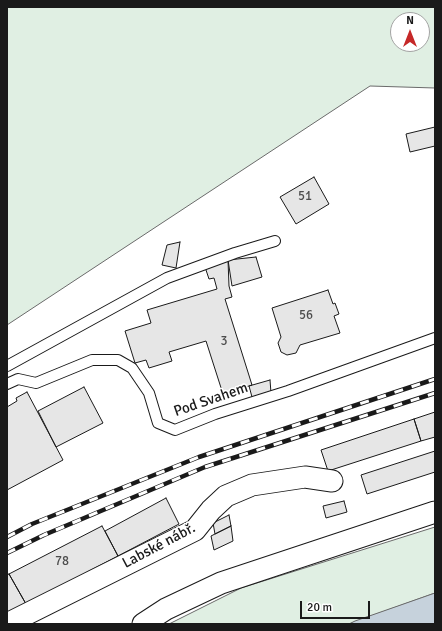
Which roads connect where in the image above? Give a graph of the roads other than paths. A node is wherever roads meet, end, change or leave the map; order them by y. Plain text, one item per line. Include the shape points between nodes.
1 (275, 241) dead end
2 (435, 338) edge
3 (7, 366) edge
4 (7, 384) edge
5 (332, 481) dead end
6 (435, 512) edge
7 (7, 624) edge
8 (143, 624) edge

1 - 3 lane via 167,278
2 - 4 lane, Pod Svahem via 175,430 158,422 149,393 132,368 118,360 92,360 36,383 18,379
5 - 7 street, Labské nábř. via 305,476 252,486 226,496 195,530
6 - 8 street via 221,583

